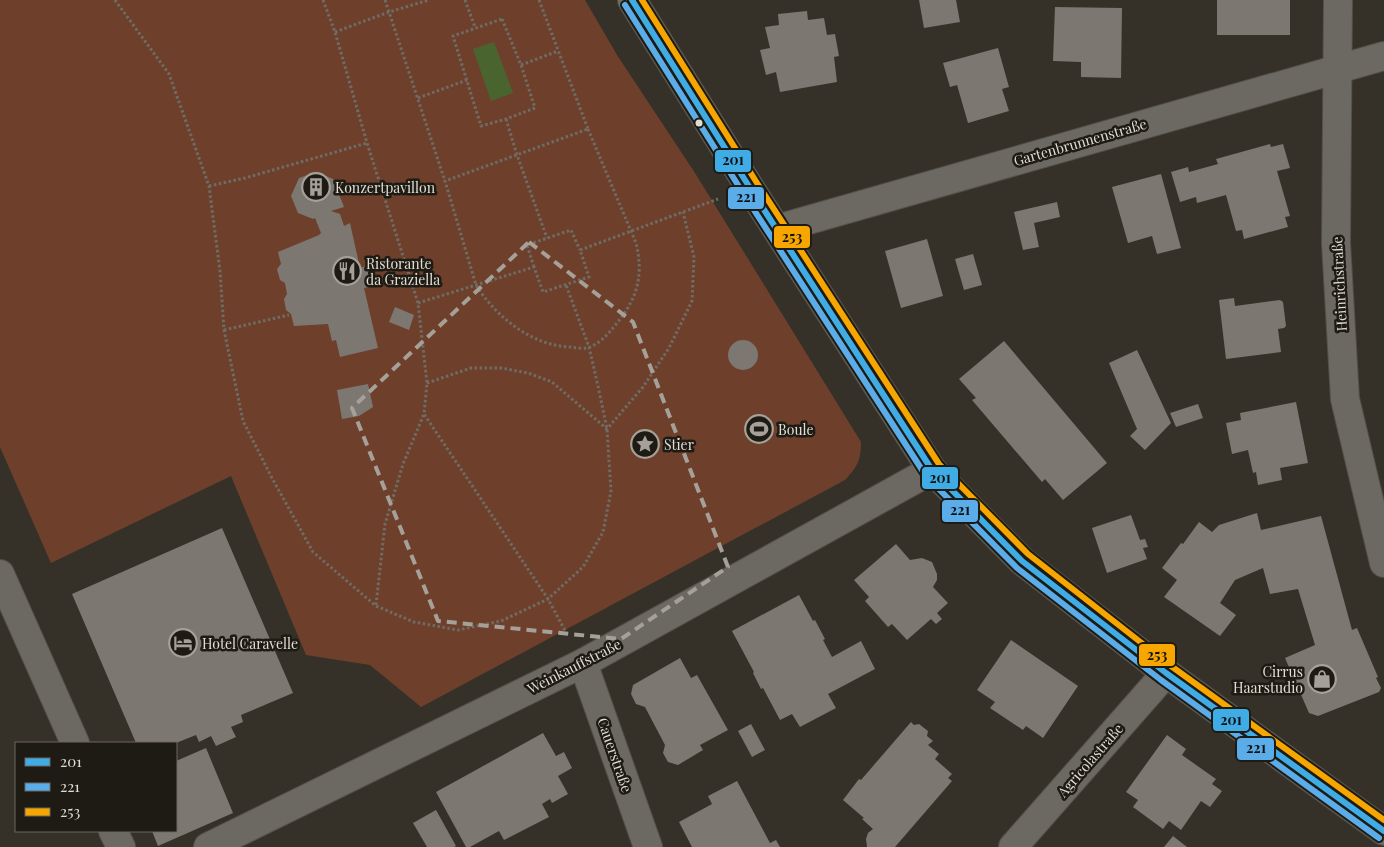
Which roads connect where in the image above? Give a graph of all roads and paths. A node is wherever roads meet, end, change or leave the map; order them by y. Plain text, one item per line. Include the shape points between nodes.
1 (115, 0) edge
2 (323, 0) edge
3 (385, 0) edge
4 (429, 0) edge
5 (465, 0) edge
6 (539, 0) edge
7 (632, 0) edge
8 (1338, 0) edge
9 (389, 12) junction
10 (475, 27) junction
11 (336, 32) junction
12 (558, 51) junction
13 (1384, 56) edge
14 (521, 65) junction
15 (1337, 69) junction
16 (467, 80) junction
17 (418, 98) junction
18 (506, 119) junction
19 (588, 129) junction
20 (367, 143) junction
21 (517, 155) junction
22 (446, 181) junction
23 (209, 186) junction
24 (716, 199) dead end
25 (683, 212) junction
26 (777, 229) junction
27 (630, 230) junction
28 (547, 238) junction
29 (580, 250) junction
30 (534, 267) junction
31 (476, 285) junction
32 (566, 285) junction
33 (418, 302) junction
34 (289, 316) dead end
35 (224, 330) junction
36 (589, 347) junction
37 (427, 383) junction
38 (424, 414) junction
39 (607, 428) junction
40 (932, 470) junction
41 (1384, 563) edge
42 (0, 574) edge
43 (548, 599) junction
44 (376, 606) junction
45 (583, 663) junction
46 (1166, 673) junction
47 (75, 742) edge
48 (1384, 831) edge
49 (114, 832) edge
50 (121, 847) edge
51 (208, 847) edge
52 (648, 847) edge
53 (1013, 847) edge

1 - 23 path via 169,74
2 - 11 path
3 - 9 path
4 - 9 path
5 - 10 path
6 - 12 path
7 - 26 main road
8 - 15 street, Heinrichstraße
9 - 11 path
9 - 17 path
10 - 14 path via 502,18
10 - 16 path via 453,36
11 - 20 path
12 - 14 path
12 - 19 path
13 - 15 street, Gartenbrunnenstraße
14 - 18 path via 535,108
15 - 26 street, Gartenbrunnenstraße
15 - 41 street, Heinrichstraße via 1336,243 1345,400
16 - 17 path
16 - 18 path via 481,126
17 - 22 path
18 - 21 path
19 - 21 path
19 - 27 path
20 - 23 path
20 - 33 path
21 - 22 path
21 - 28 path
22 - 31 path
23 - 35 path
24 - 25 path
25 - 27 path
25 - 39 path via 694,257 692,301 669,348 643,387
26 - 40 main road
27 - 29 path
27 - 36 path via 640,259 635,295 602,339
28 - 29 path via 571,230
28 - 30 path via 527,245
29 - 32 path via 590,277
30 - 31 path
30 - 32 path via 543,292
31 - 33 path
31 - 36 path via 501,315 533,338 562,347
32 - 36 path
33 - 37 path
34 - 35 path
35 - 44 path via 243,421 272,478 313,552
36 - 39 path
37 - 38 path
37 - 39 path via 471,368 501,368 528,373 552,382
38 - 43 path
38 - 44 path via 403,464 385,524
39 - 43 path via 611,491 603,532 583,567
40 - 45 street, Weinkauffstraße
40 - 46 main road via 1022,561
42 - 47 street
43 - 44 path via 501,621 458,630 414,622
43 - 45 path
45 - 51 street, Weinkauffstraße
45 - 52 street, Cauerstraße
46 - 48 main road
46 - 53 street, Agricolastraße
49 - 50 street

